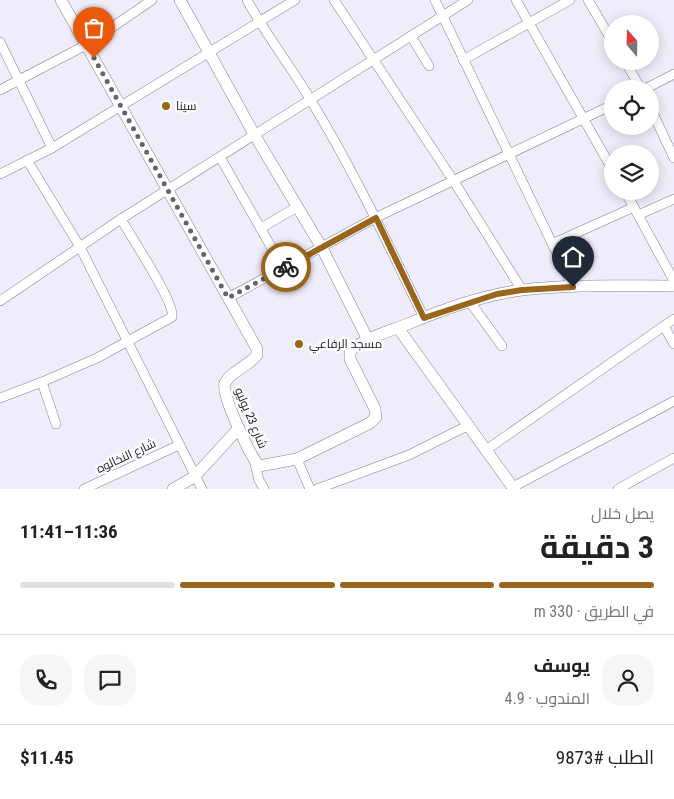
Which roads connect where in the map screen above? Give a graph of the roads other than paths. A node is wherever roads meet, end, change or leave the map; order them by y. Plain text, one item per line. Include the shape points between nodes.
1 (61, 0) edge
2 (152, 0) edge
3 (180, 0) edge
4 (247, 0) edge
5 (295, 0) edge
6 (334, 0) edge
7 (435, 0) edge
8 (468, 0) edge
9 (516, 0) edge
10 (570, 0) edge
11 (588, 0) edge
12 (443, 16) junction
13 (260, 23) junction
14 (531, 23) junction
15 (604, 27) edge
16 (411, 36) junction
17 (0, 42) edge
18 (86, 44) junction
19 (207, 52) junction
20 (373, 60) junction
21 (463, 60) junction
22 (429, 66) dead end
23 (674, 74) edge
24 (19, 80) junction
25 (659, 82) edge
26 (0, 90) edge
27 (310, 99) junction
28 (120, 105) junction
29 (604, 109) edge
30 (584, 119) junction
31 (659, 126) edge
32 (254, 134) junction
33 (52, 148) junction
34 (509, 153) junction
35 (604, 155) edge
36 (220, 157) junction
37 (674, 158) edge
38 (27, 160) junction
39 (0, 174) edge
40 (453, 180) junction
41 (168, 191) junction
42 (674, 199) edge
43 (630, 200) edge
44 (297, 207) junction
45 (636, 211) junction
46 (376, 218) junction
47 (121, 219) junction
48 (261, 228) junction
49 (554, 243) junction
50 (80, 247) junction
51 (322, 248) junction
52 (283, 268) junction
53 (674, 281) edge
54 (674, 286) edge
55 (573, 287) junction
56 (522, 290) junction
57 (228, 298) junction
58 (0, 301) edge
59 (470, 302) junction
60 (424, 318) junction
61 (674, 319) edge
62 (664, 326) junction
63 (398, 328) junction
64 (368, 340) junction
65 (129, 341) junction
66 (674, 344) edge
67 (502, 346) dead end
68 (42, 382) junction
69 (0, 398) edge
70 (674, 401) edge
71 (56, 424) dead end
72 (469, 425) junction
73 (239, 428) junction
74 (179, 445) junction
75 (486, 450) junction
76 (674, 458) edge
77 (297, 459) junction
78 (254, 460) junction
79 (194, 477) junction
80 (329, 487) edge
81 (514, 488) edge
82 (84, 489) edge
83 (172, 489) edge
84 (202, 489) edge
85 (264, 489) edge
86 (310, 489) edge
87 (317, 489) edge
88 (618, 489) edge

1 - 18 street, شارع 23 يوليو
2 - 18 street
3 - 19 street
4 - 13 street
5 - 13 street
6 - 20 street
7 - 12 street
8 - 12 street
9 - 14 street
10 - 14 street
11 - 15 street
12 - 16 street
12 - 21 street
13 - 19 street
13 - 27 street
14 - 21 street
14 - 30 street
16 - 20 street
16 - 22 street
17 - 24 street
18 - 24 street
18 - 28 street, شارع 23 يوليو
19 - 28 street
19 - 32 street
20 - 27 street
20 - 40 street
21 - 34 street
23 - 25 street
24 - 26 street
24 - 33 street
27 - 32 street
27 - 46 street
28 - 33 street
28 - 41 street, شارع 23 يوليو
29 - 30 street
30 - 34 street
30 - 35 street
31 - 37 street
32 - 36 street
32 - 44 street
33 - 38 street
34 - 40 street
34 - 49 street
36 - 41 street
36 - 48 street
38 - 39 street
38 - 50 street
40 - 46 street
40 - 56 street
41 - 47 street
41 - 57 street, شارع 23 يوليو
42 - 45 street
43 - 45 street
44 - 48 street
44 - 51 street
45 - 49 street
45 - 53 street
46 - 51 street
46 - 60 street
47 - 50 street
47 - 65 street via 173,314 170,320
48 - 52 street
49 - 55 street
50 - 58 street
50 - 65 street
51 - 52 street
51 - 64 street
52 - 57 street
54 - 55 street, شارع 23 يوليو
55 - 56 street, شارع 23 يوليو
56 - 59 street, شارع 23 يوليو
57 - 73 street, شارع 23 يوليو via 257,349 253,361 223,385
59 - 60 street, شارع 23 يوليو
59 - 67 street
60 - 63 street, شارع 23 يوليو
61 - 62 street
62 - 66 street
62 - 75 street
63 - 64 street, شارع 23 يوليو
63 - 72 street
64 - 77 street, شارع 23 يوليو via 350,351 350,359 376,417
65 - 68 street
65 - 74 street
68 - 69 street
68 - 71 street
70 - 81 street
72 - 75 street
72 - 80 street via 409,455
73 - 78 street, شارع 23 يوليو
73 - 79 street
74 - 79 street
74 - 82 street, شارع النخالوه
75 - 81 street
76 - 88 street
77 - 78 street, شارع 23 يوليو via 266,466 259,466
77 - 86 street
78 - 85 street
79 - 83 street
79 - 84 street
80 - 87 street

